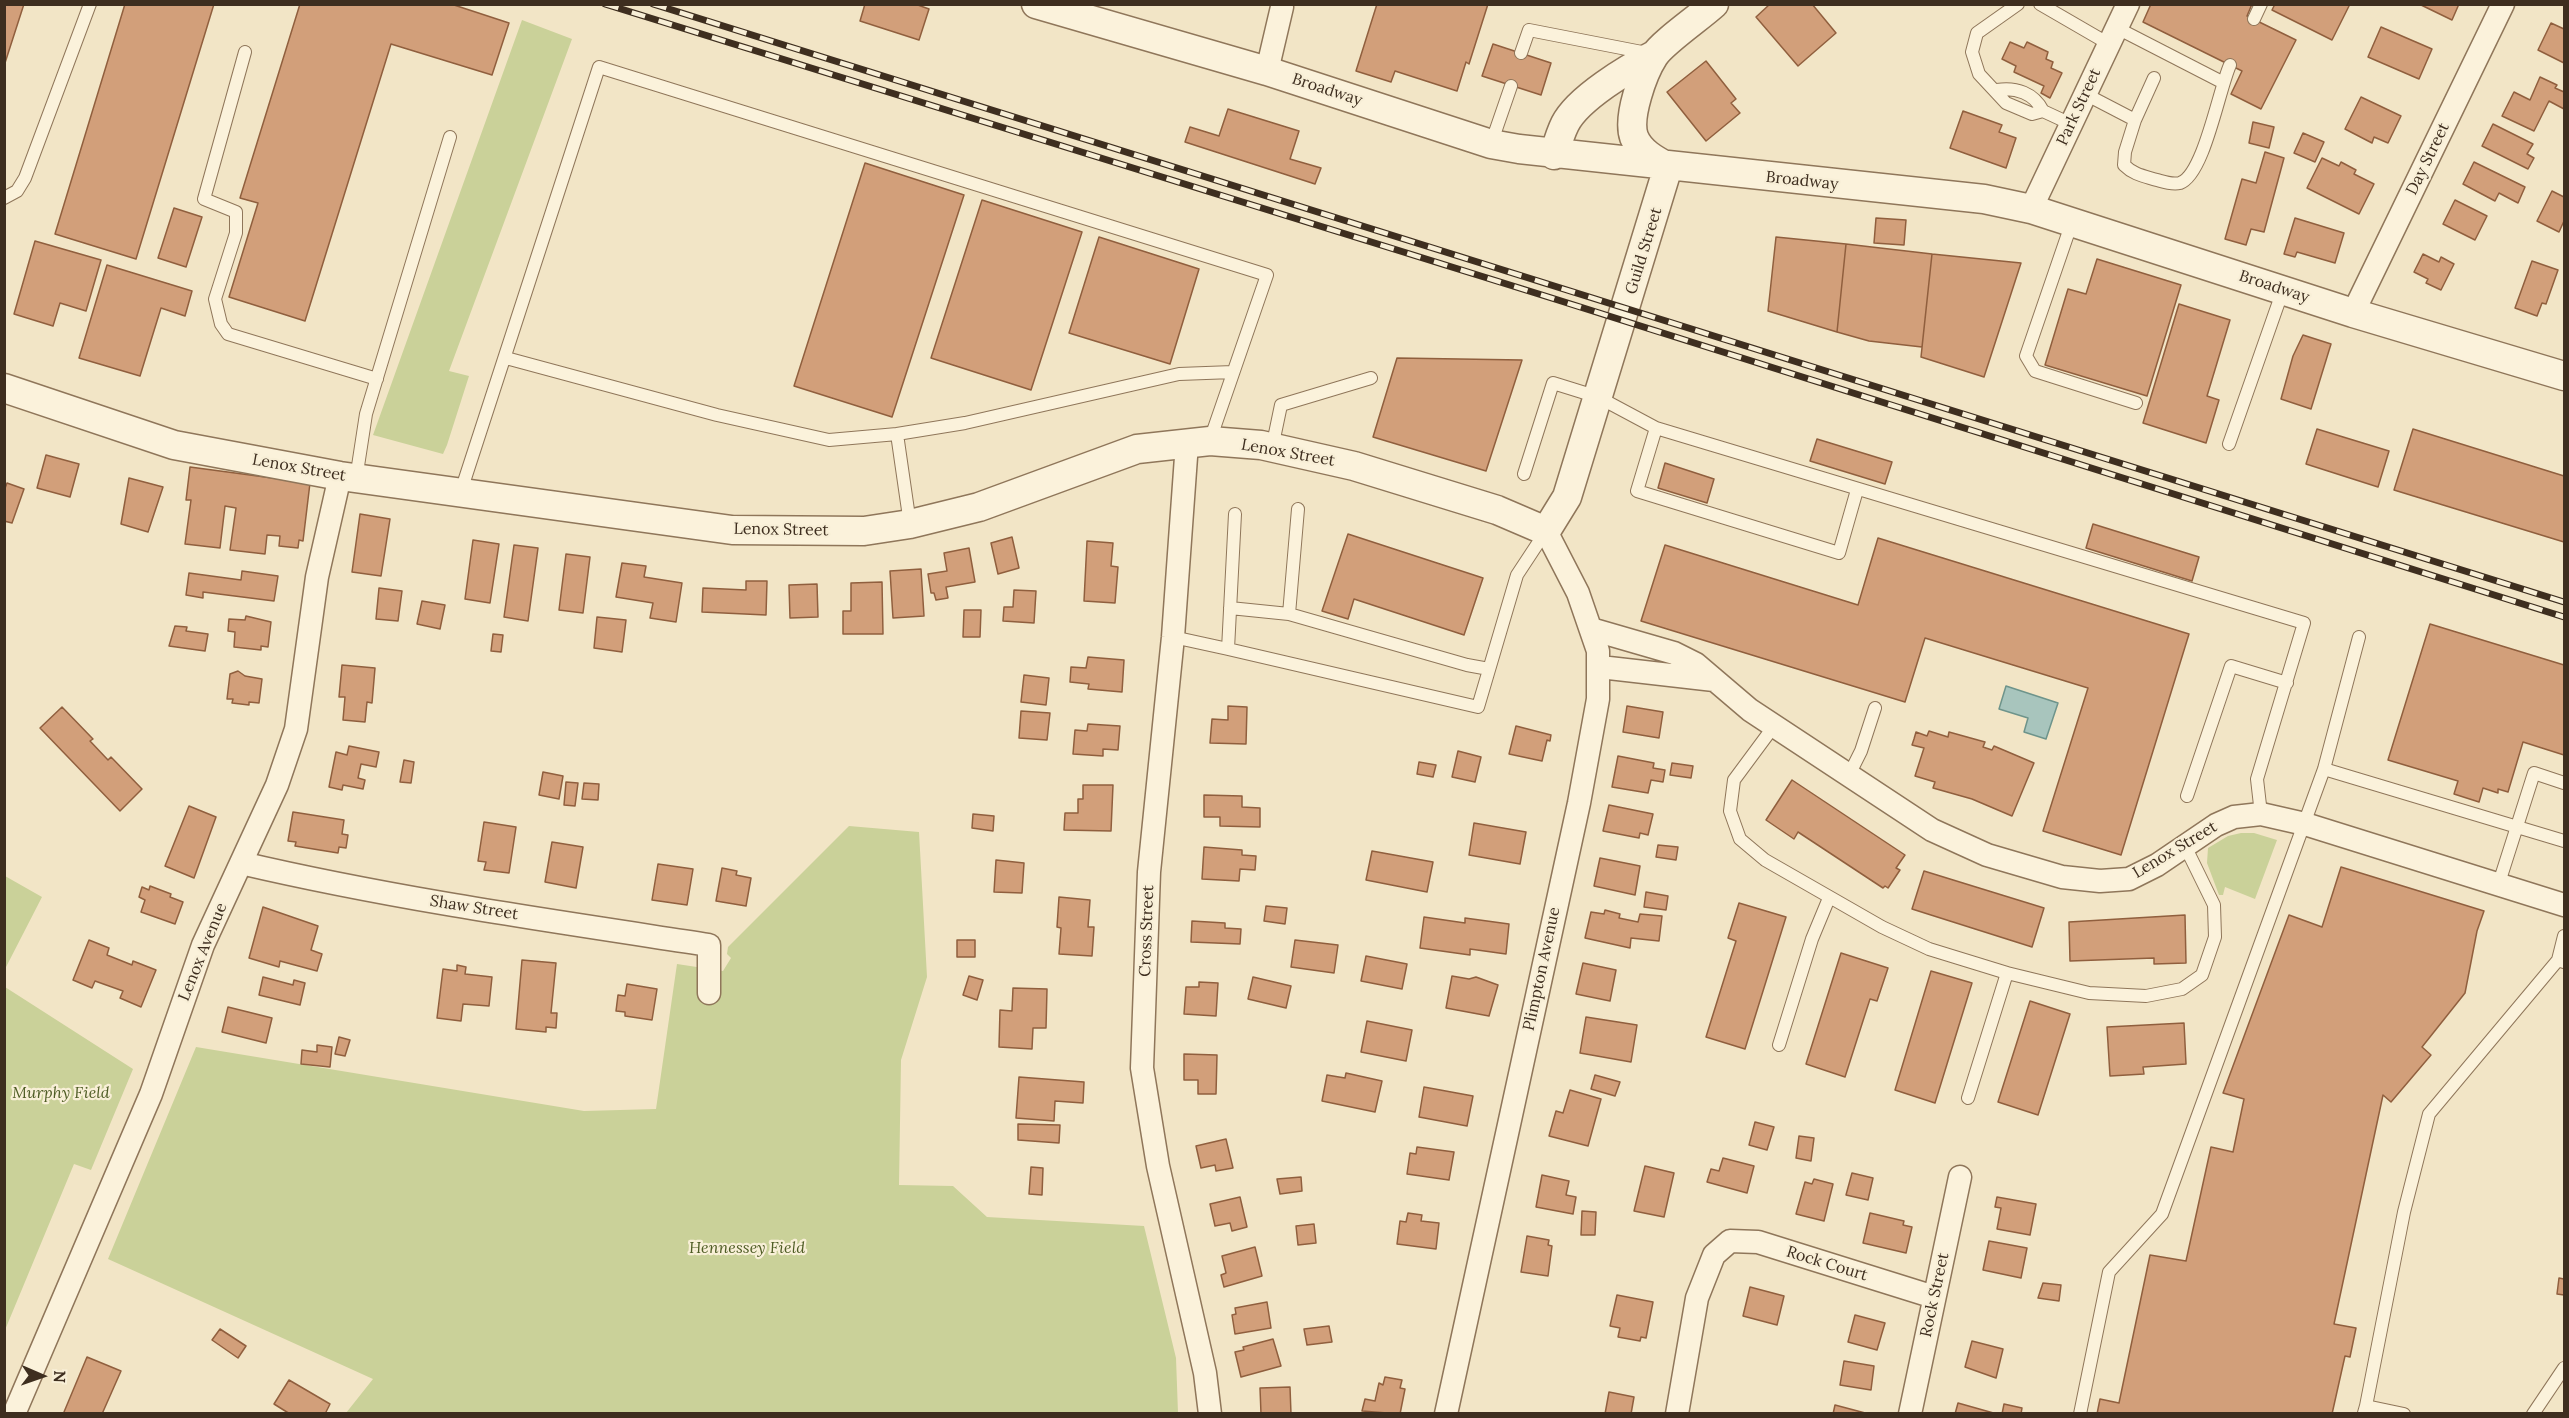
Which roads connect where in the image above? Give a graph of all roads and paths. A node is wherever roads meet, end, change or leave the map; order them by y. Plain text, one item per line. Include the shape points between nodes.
1 (90, 4) edge
2 (1036, 4) edge
3 (1714, 4) edge
4 (2018, 4) edge
5 (2040, 4) edge
6 (2128, 4) edge
7 (2261, 4) edge
8 (2502, 4) edge
9 (1282, 7) dead end
10 (2254, 20) dead end
11 (2113, 36) junction
12 (245, 52) dead end
13 (1521, 53) dead end
14 (1654, 54) junction
15 (2230, 65) dead end
16 (1266, 71) junction
17 (2154, 78) dead end
18 (2222, 82) junction
19 (1511, 86) dead end
20 (2085, 94) junction
21 (2135, 120) junction
22 (2071, 124) junction
23 (450, 137) dead end
24 (1491, 144) junction
25 (1554, 155) junction
26 (1668, 167) junction
27 (4, 198) edge
28 (2031, 209) junction
29 (2072, 222) junction
30 (2283, 291) junction
31 (2353, 313) junction
32 (506, 358) junction
33 (1233, 372) junction
34 (2565, 376) edge
35 (1371, 378) dead end
36 (377, 379) junction
37 (6, 393) edge
38 (1598, 397) junction
39 (2136, 403) dead end
40 (1656, 428) junction
41 (897, 434) junction
42 (1198, 442) junction
43 (2229, 444) dead end
44 (1272, 447) junction
45 (1524, 474) dead end
46 (348, 478) junction
47 (1857, 490) junction
48 (460, 494) junction
49 (1298, 509) dead end
50 (1235, 514) dead end
51 (910, 524) junction
52 (1546, 531) junction
53 (1230, 608) junction
54 (1289, 614) junction
55 (1592, 629) junction
56 (1173, 637) junction
57 (2359, 637) dead end
58 (1228, 649) junction
59 (1600, 668) junction
60 (1490, 669) junction
61 (1714, 680) junction
62 (2287, 683) junction
63 (1875, 708) dead end
64 (1774, 726) junction
65 (2324, 769) junction
66 (1849, 775) junction
67 (2565, 783) edge
68 (2187, 796) dead end
69 (2261, 814) junction
70 (2305, 824) junction
71 (2517, 826) junction
72 (2565, 841) edge
73 (2185, 846) junction
74 (241, 863) junction
75 (2498, 886) junction
76 (1829, 898) junction
77 (2565, 906) edge
78 (2565, 936) edge
79 (2561, 961) edge
80 (2007, 973) junction
81 (709, 993) dead end
82 (1779, 1045) dead end
83 (1968, 1098) dead end
84 (1959, 1177) dead end
85 (1934, 1298) junction
86 (2565, 1368) edge
87 (2365, 1409) edge
88 (14, 1413) edge
89 (1210, 1413) edge
90 (1446, 1413) edge
91 (1677, 1413) edge
92 (1910, 1413) edge
93 (2080, 1413) edge
94 (2404, 1413) edge
95 (2533, 1413) edge

1 - 27 lane via 26,178 17,191
2 - 16 street, Broadway
3 - 14 street
4 - 22 lane via 1977,33 1972,52 1979,74 2006,103 2032,114 2043,111
5 - 11 lane
6 - 11 street, Park Street
7 - 10 lane
8 - 31 street, Day Street
9 - 16 street
11 - 18 lane
11 - 20 street, Park Street
12 - 36 lane via 204,199 236,212 236,233 215,299 221,324 228,334
13 - 14 lane via 1529,30
14 - 25 street via 1618,74 1573,113
14 - 26 street via 1634,108 1634,136 1644,151
15 - 18 lane
16 - 24 street, Broadway
17 - 21 lane
18 - 21 lane via 2200,158 2181,183 2170,184 2132,173 2124,165
19 - 24 lane
20 - 21 lane
20 - 22 street, Park Street
22 - 28 street, Park Street
23 - 36 lane
24 - 25 street, Broadway
25 - 26 street, Broadway
26 - 28 street, Broadway via 1984,199
26 - 38 street, Guild Street
28 - 29 street, Broadway
29 - 30 street, Broadway
29 - 39 lane via 2026,356 2035,371
30 - 31 street, Broadway
30 - 43 lane
31 - 34 street, Broadway
32 - 33 lane via 599,67 1267,275
32 - 41 lane via 717,415 829,440
32 - 48 lane
33 - 41 lane via 1179,374 965,423
33 - 42 lane
35 - 44 lane via 1281,405
36 - 46 lane
37 - 46 street, Lenox Street via 174,445
38 - 40 lane
38 - 45 lane via 1553,383
38 - 52 street, Guild Street via 1563,507
40 - 47 lane
40 - 47 lane via 1637,491 1839,553
41 - 51 lane
42 - 44 street, Lenox Street
42 - 51 street, Lenox Street via 1137,449 979,507
42 - 56 street, Cross Street
44 - 52 street, Lenox Street via 1354,466 1497,510
46 - 48 street, Lenox Street
46 - 74 street, Lenox Avenue via 317,577 296,729 277,785
47 - 62 lane via 2304,623
48 - 51 street, Lenox Street via 732,530 864,531
49 - 54 lane
50 - 53 lane
52 - 55 street, Plimpton Avenue
52 - 60 lane via 1517,575
53 - 54 lane
53 - 58 lane
54 - 60 lane
55 - 59 street, Plimpton Avenue
55 - 61 street, Lenox Street via 1674,653 1696,664
56 - 58 lane
56 - 89 street, Cross Street via 1149,872 1142,1068 1158,1166 1206,1373
57 - 65 lane
58 - 60 lane via 1478,707
59 - 61 street
59 - 90 street, Plimpton Avenue via 1579,803
61 - 64 street, Lenox Street
62 - 68 lane via 2231,666
62 - 69 lane via 2256,779
63 - 66 lane
64 - 66 street, Lenox Street
64 - 76 lane via 1734,780 1730,811 1740,839 1765,860
65 - 70 lane
65 - 71 lane
66 - 73 street, Lenox Street via 1949,839 1987,855 2062,877 2129,879
67 - 71 lane via 2534,773
69 - 70 street, Lenox Street
69 - 73 street, Lenox Street via 2225,821
70 - 75 street, Lenox Street
70 - 93 lane via 2162,1214 2109,1272
71 - 72 lane
71 - 75 lane
73 - 80 lane via 2214,905 2215,937 2202,975 2188,985 2146,996 2089,993
74 - 81 street, Shaw Street via 472,909 709,945
74 - 88 street, Lenox Avenue via 203,945 151,1094
75 - 77 street, Lenox Street
76 - 80 lane via 1929,949
76 - 82 lane
78 - 79 lane
79 - 87 lane via 2428,1114 2404,1212
80 - 83 lane
84 - 85 street, Rock Street
85 - 91 street, Rock Court via 1758,1242 1730,1241 1714,1255 1697,1298
85 - 92 street, Rock Street
86 - 95 lane
87 - 94 lane

